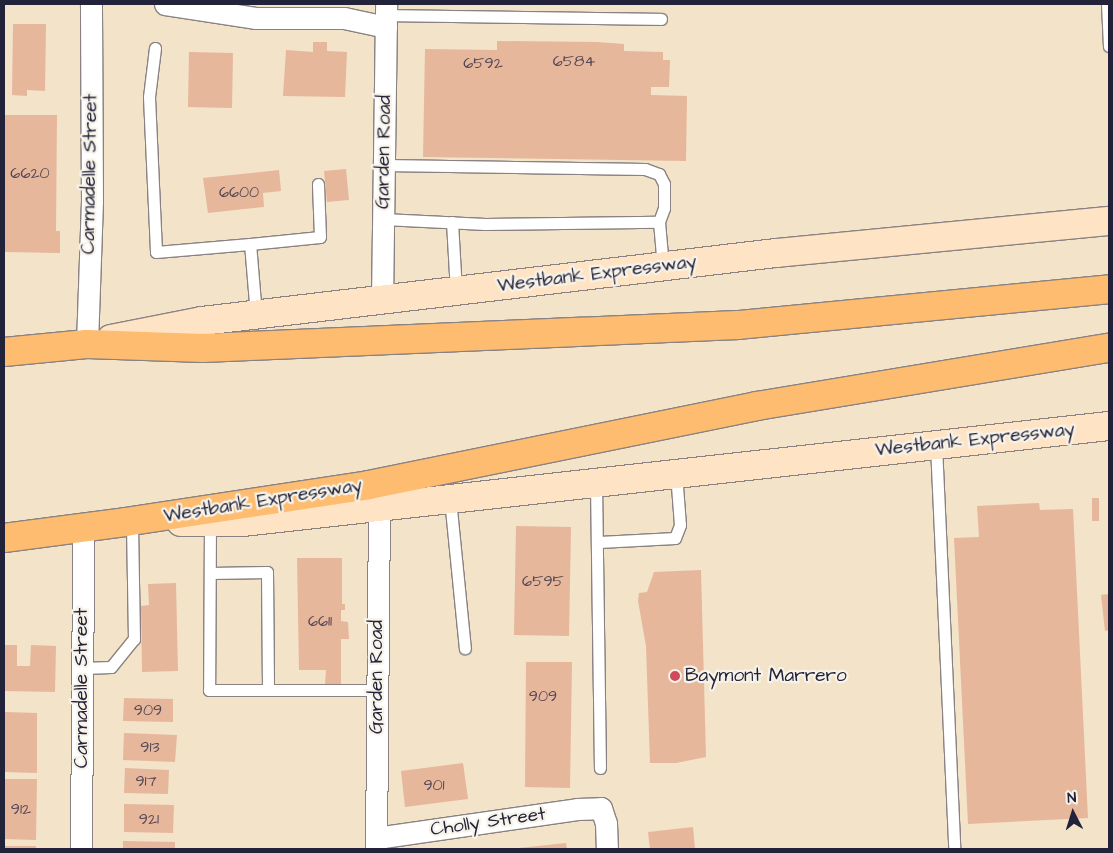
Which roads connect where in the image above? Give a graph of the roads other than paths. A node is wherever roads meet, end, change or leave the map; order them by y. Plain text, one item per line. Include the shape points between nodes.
1 (91, 4) edge
2 (165, 4) edge
3 (1107, 4) edge
4 (386, 15) edge
5 (661, 20) dead end
6 (1109, 46) edge
7 (155, 48) dead end
8 (384, 165) junction
9 (318, 184) dead end
10 (383, 219) junction
11 (1109, 220) edge
12 (452, 222) junction
13 (659, 222) junction
14 (250, 244) junction
15 (662, 267) junction
16 (1097, 290) edge
17 (456, 291) junction
18 (382, 300) junction
19 (256, 315) junction
20 (88, 344) junction
21 (1101, 349) edge
22 (4, 352) edge
23 (1109, 426) edge
24 (936, 445) junction
25 (676, 472) junction
26 (596, 481) junction
27 (450, 498) junction
28 (379, 506) junction
29 (129, 522) junction
30 (210, 522) junction
31 (83, 527) junction
32 (4, 538) edge
33 (599, 542) junction
34 (210, 573) junction
35 (465, 648) dead end
36 (82, 668) junction
37 (268, 690) junction
38 (377, 690) junction
39 (600, 768) dead end
40 (376, 844) edge
41 (81, 849) edge
42 (607, 849) edge
43 (954, 849) edge

1 - 20 street, Carmadelle Street via 92,201
2 - 4 street via 254,18
3 - 6 lane
4 - 5 lane
4 - 8 street, Garden Road
7 - 14 lane via 149,97 156,252
8 - 10 street, Garden Road
8 - 13 lane via 645,169 659,174 664,184 664,208
9 - 14 lane via 320,237
10 - 12 lane
10 - 18 street, Garden Road
11 - 15 main road, Westbank Expressway
12 - 13 lane
12 - 17 lane
13 - 15 lane
14 - 19 lane
15 - 17 main road, Westbank Expressway
16 - 20 highway, Westbank Expressway via 738,325 595,333 203,348
17 - 18 main road, Westbank Expressway
18 - 19 main road, Westbank Expressway
19 - 20 main road, Westbank Expressway via 202,321
20 - 22 highway, Westbank Expressway
21 - 29 highway, Westbank Expressway via 757,406 369,485
23 - 24 main road, Westbank Expressway
24 - 25 main road, Westbank Expressway
24 - 43 lane
25 - 26 main road, Westbank Expressway
25 - 33 lane via 680,525 675,538
26 - 27 main road, Westbank Expressway
26 - 33 lane
27 - 28 main road, Westbank Expressway
27 - 35 lane
28 - 30 main road, Westbank Expressway via 243,522
28 - 38 street, Garden Road
29 - 30 main road, Westbank Expressway
29 - 31 highway, Westbank Expressway
29 - 36 lane via 134,639 111,667
30 - 34 lane
31 - 32 highway, Westbank Expressway
31 - 36 street, Carmadelle Street
33 - 39 lane
34 - 37 lane via 267,572
34 - 37 lane via 209,690
36 - 41 street, Carmadelle Street
37 - 38 lane
38 - 40 street, Garden Road
40 - 42 street, Cholly Street via 577,809 600,808 606,823

